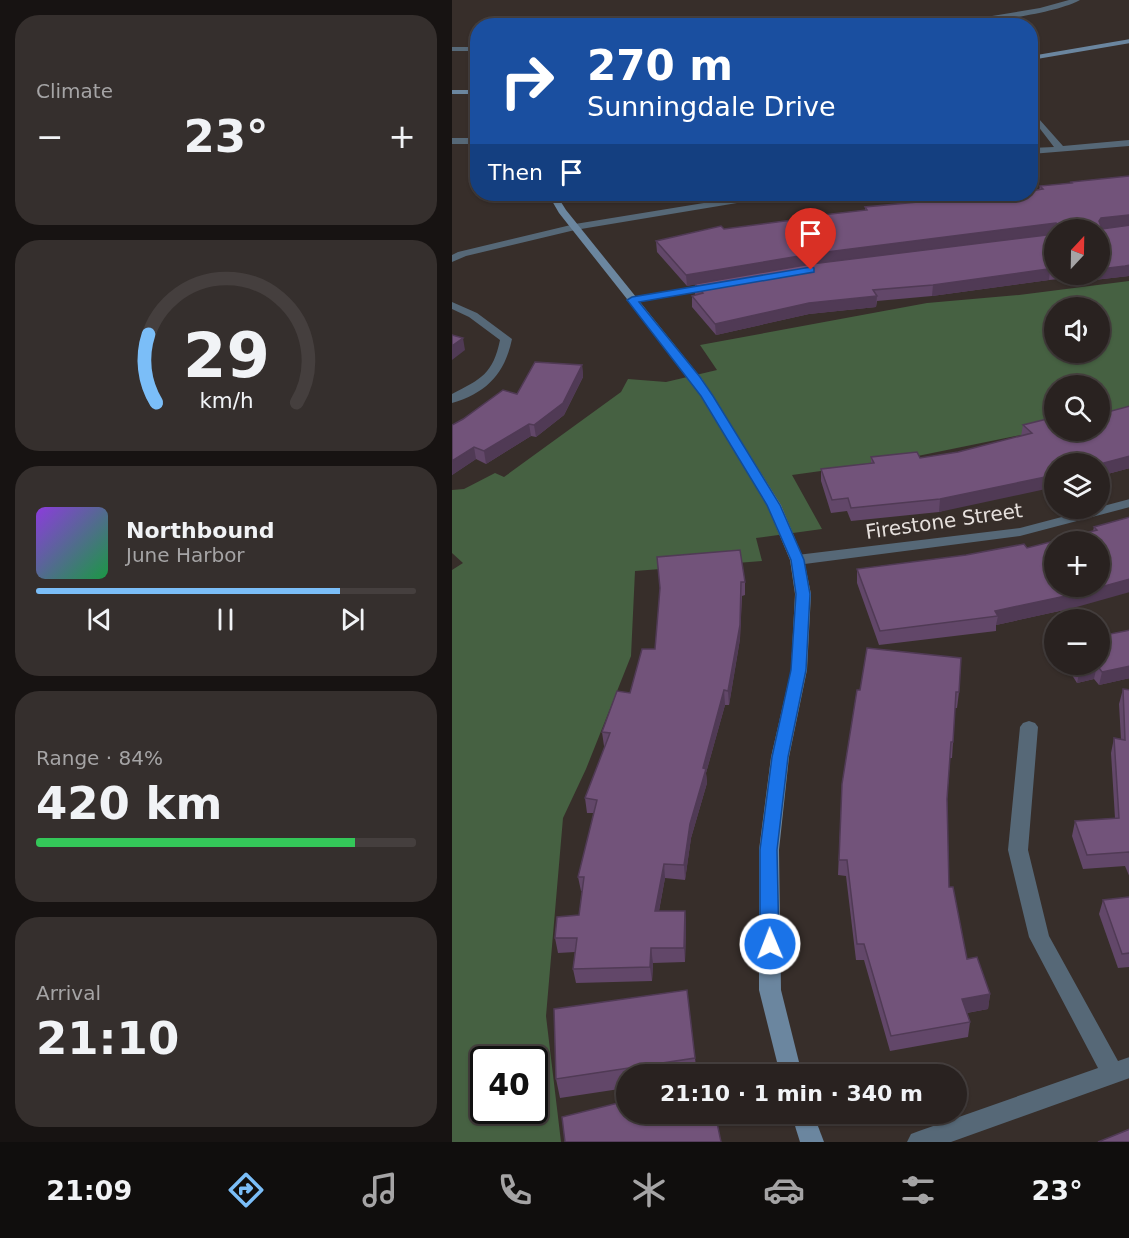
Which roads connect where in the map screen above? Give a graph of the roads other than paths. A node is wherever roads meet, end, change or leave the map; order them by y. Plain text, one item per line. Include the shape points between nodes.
1 (1077, 0) edge
2 (987, 18) edge
3 (1130, 40) edge
4 (452, 49) edge
5 (470, 49) edge
6 (1038, 57) edge
7 (452, 92) edge
8 (470, 92) edge
9 (1038, 121) edge
10 (452, 141) edge
11 (470, 141) edge
12 (1130, 143) edge
13 (1059, 147) junction
14 (1038, 150) edge
15 (556, 201) edge
16 (735, 201) edge
17 (724, 203) joint
18 (575, 227) junction
19 (452, 259) edge
20 (728, 284) edge
21 (632, 300) junction
22 (452, 305) edge
23 (452, 399) edge
24 (1130, 503) edge
25 (797, 560) junction
26 (1029, 727) dead end
27 (788, 1064) edge
28 (1121, 1070) edge
29 (806, 1124) edge
30 (812, 1142) edge
31 (919, 1142) edge

1 - 2 street
3 - 6 street
4 - 5 street
7 - 8 street
9 - 13 street
10 - 11 street
12 - 13 street
13 - 14 street
15 - 18 street
16 - 17 street
17 - 18 street
18 - 19 street
18 - 21 street
20 - 21 street
21 - 25 street via 696,379 774,505
22 - 23 street via 506,339 503,357 493,376
24 - 25 street, Firestone Street via 1020,532
25 - 27 street via 803,594 798,670 780,757 768,850 770,990
26 - 28 street via 1018,850 1039,937
28 - 31 street
29 - 30 street

